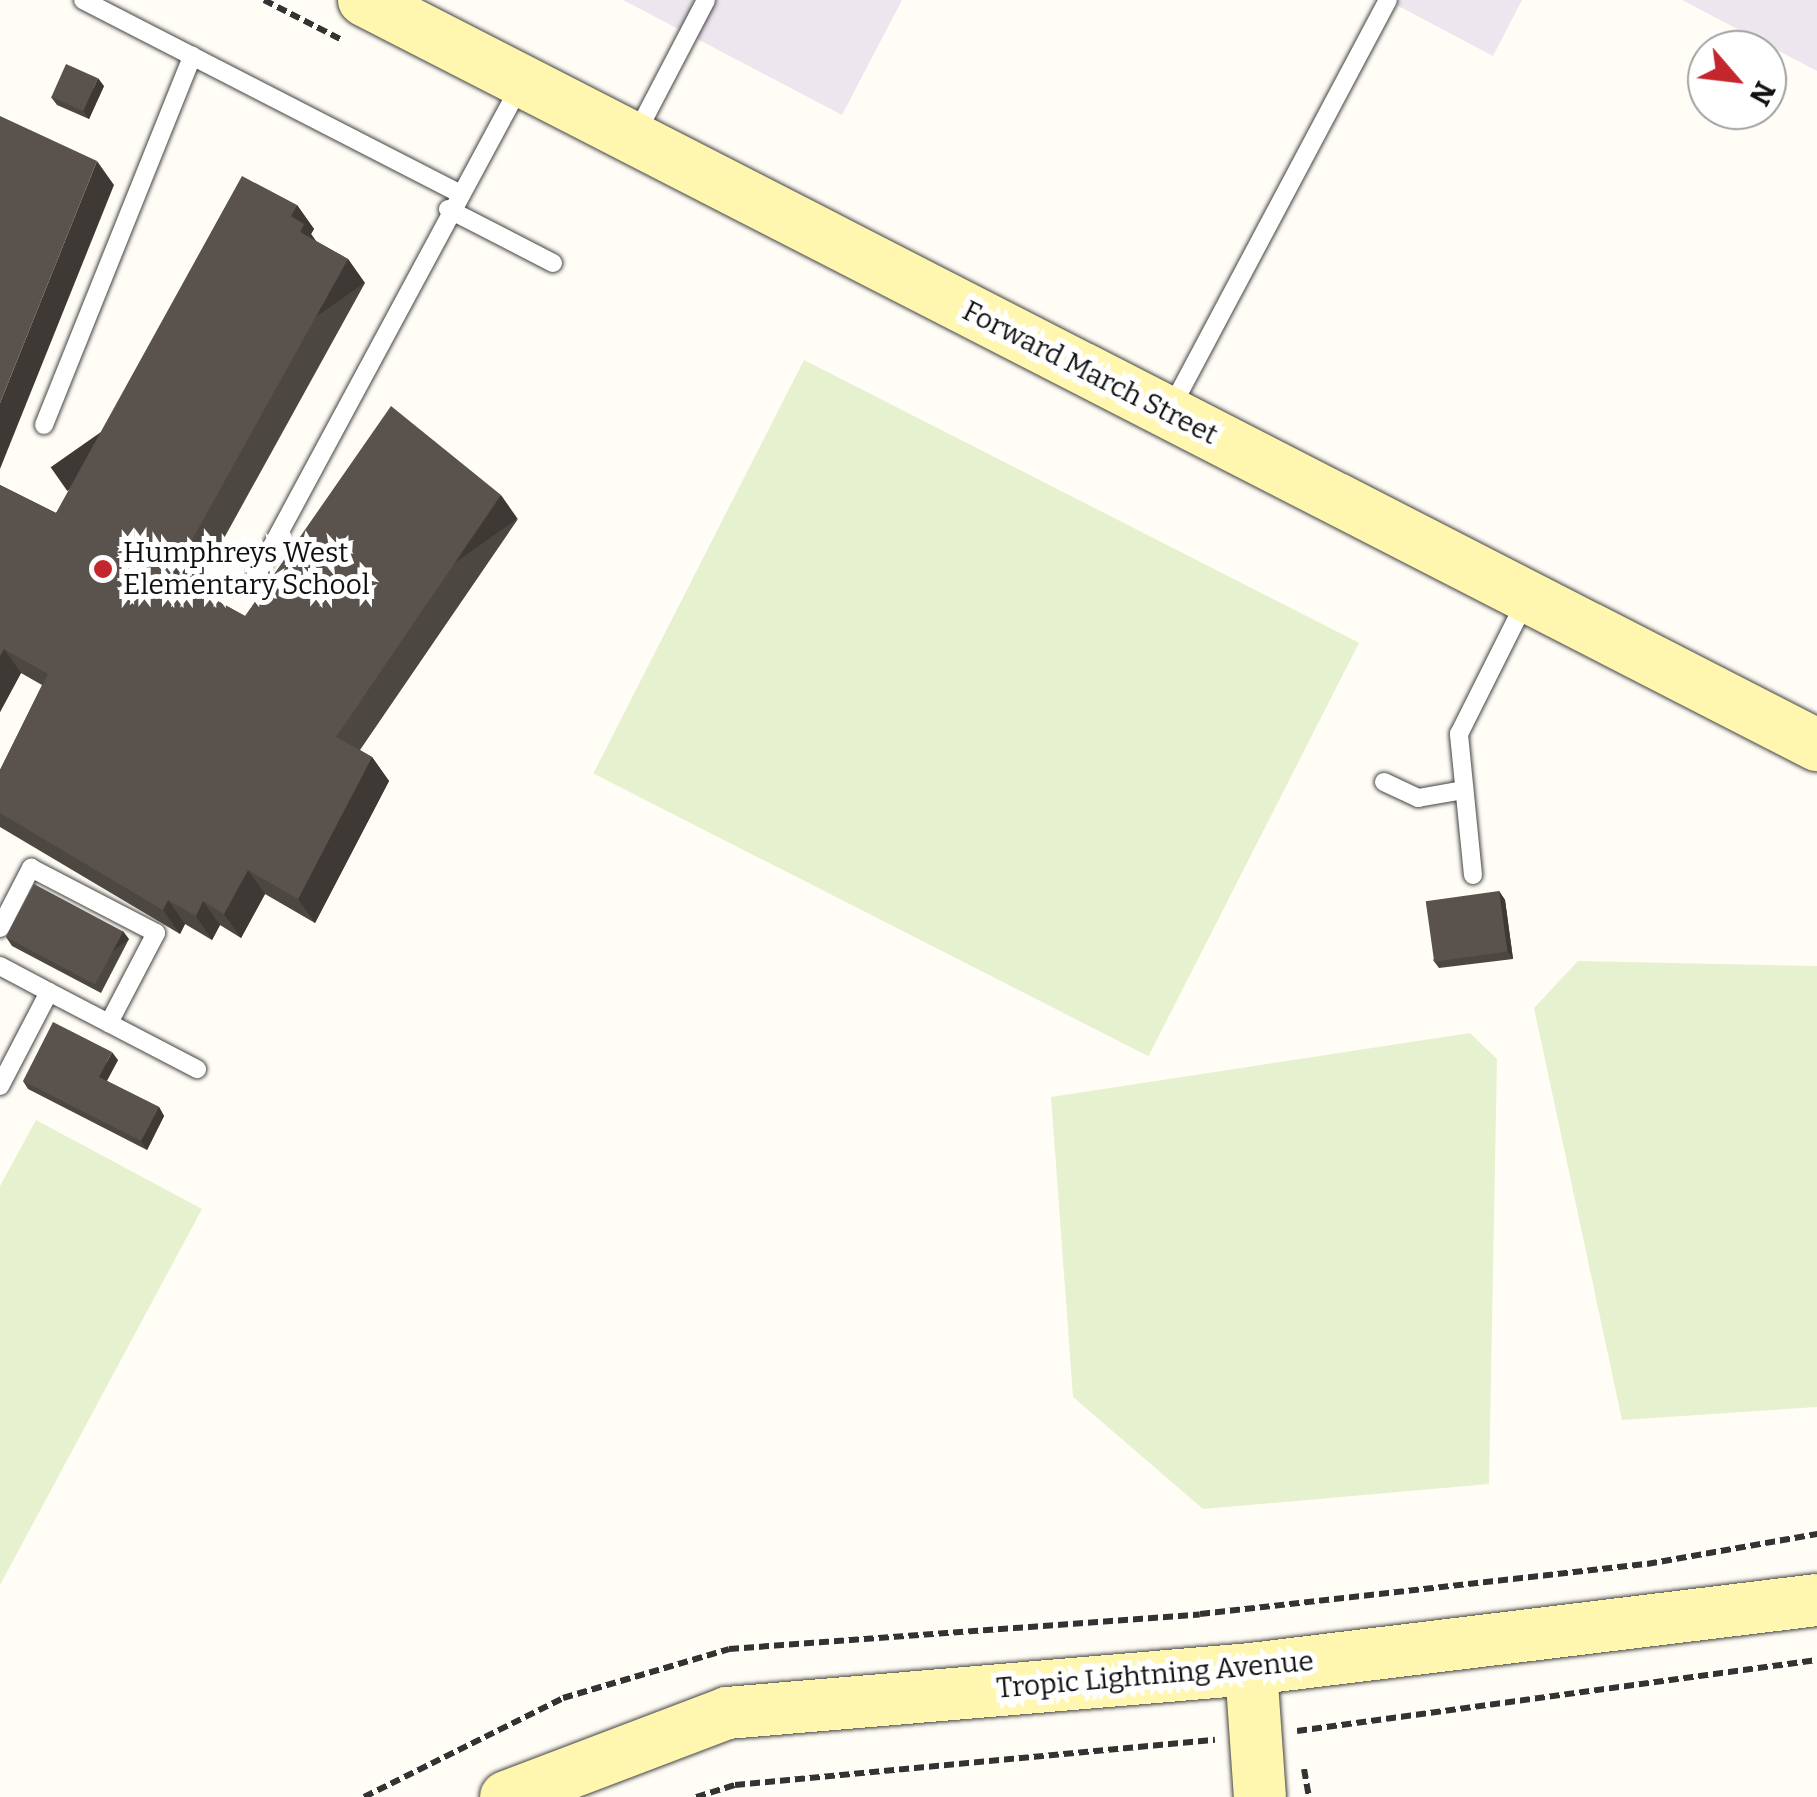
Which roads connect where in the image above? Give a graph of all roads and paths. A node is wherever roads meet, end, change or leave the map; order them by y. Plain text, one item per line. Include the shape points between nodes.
1 (83, 0) edge
2 (364, 0) edge
3 (706, 0) edge
4 (1388, 0) edge
5 (192, 56) junction
6 (522, 81) junction
7 (634, 138) junction
8 (452, 201) junction
9 (553, 263) dead end
10 (1168, 413) junction
11 (44, 425) dead end
12 (257, 574) dead end
13 (1527, 597) junction
14 (1817, 746) edge
15 (1384, 782) dead end
16 (1464, 790) junction
17 (1473, 875) dead end
18 (0, 928) edge
19 (0, 966) edge
20 (49, 992) junction
21 (109, 1023) junction
22 (197, 1069) dead end
23 (0, 1086) edge
24 (1817, 1534) edge
25 (1817, 1600) edge
26 (1251, 1669) junction
27 (364, 1797) edge
28 (506, 1797) edge
29 (1260, 1797) edge

1 - 5 lane
2 - 6 street, Forward March Street
3 - 7 lane
4 - 10 lane
5 - 8 lane
5 - 11 lane
6 - 7 street, Forward March Street
6 - 8 lane
7 - 10 street, Forward March Street
8 - 9 lane
8 - 12 lane
10 - 13 street, Forward March Street
13 - 14 street, Forward March Street
13 - 16 lane via 1459,734
15 - 16 lane via 1418,798
16 - 17 lane
18 - 21 lane via 31,868 156,933
19 - 20 lane
20 - 21 lane
20 - 23 lane
21 - 22 lane
24 - 27 path via 1647,1564 1200,1614 729,1649 563,1698
25 - 26 street, Tropic Lightning Avenue
26 - 28 street, Tropic Lightning Avenue via 726,1713
26 - 29 street

